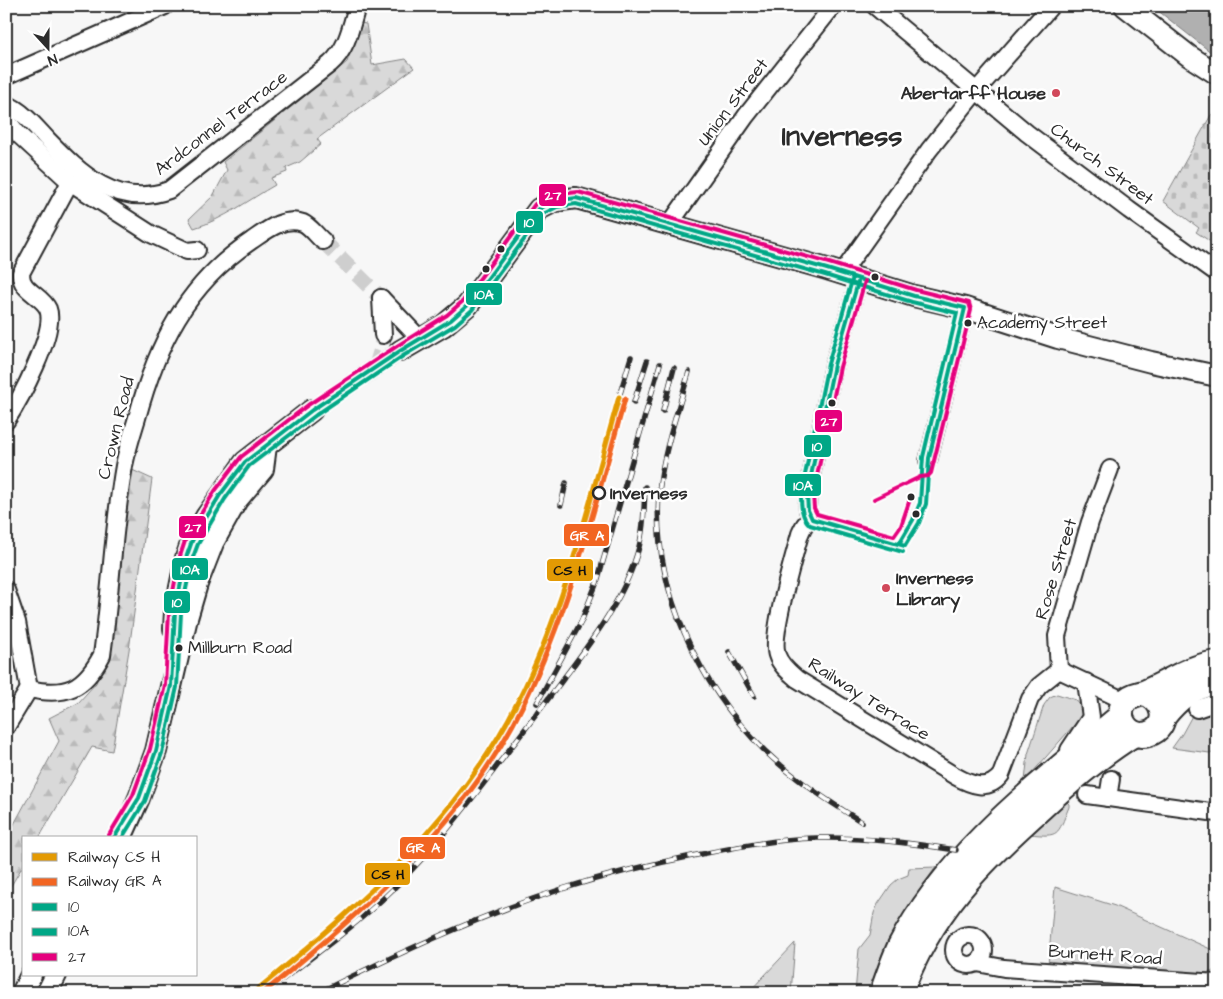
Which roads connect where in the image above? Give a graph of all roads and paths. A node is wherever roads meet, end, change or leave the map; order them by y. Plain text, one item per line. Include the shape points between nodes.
1 (165, 6) edge
2 (357, 6) edge
3 (833, 6) edge
4 (875, 6) edge
5 (1051, 6) edge
6 (1125, 6) edge
7 (1217, 74) edge
8 (6, 76) edge
9 (977, 90) junction
10 (6, 104) edge
11 (6, 119) edge
12 (70, 182) junction
13 (669, 225) junction
14 (322, 241) tunnel mouth
15 (197, 250) dead end
16 (1217, 273) edge
17 (851, 276) junction
18 (965, 308) junction
19 (383, 335) tunnel mouth
20 (420, 339) junction
21 (400, 350) tunnel mouth
22 (1217, 376) edge
23 (312, 410) tunnel mouth
24 (6, 421) edge
25 (928, 461) dead end
26 (1110, 469) dead end
27 (6, 590) edge
28 (1217, 663) edge
29 (1059, 670) junction
30 (1086, 682) junction
31 (1217, 682) edge
32 (29, 689) junction
33 (1217, 702) edge
34 (1198, 709) dead end
35 (1131, 711) junction
36 (1163, 717) junction
37 (6, 727) edge
38 (1046, 779) junction
39 (1111, 779) dead end
40 (1087, 795) dead end
41 (139, 798) junction
42 (1108, 798) junction
43 (1217, 813) edge
44 (115, 836) edge
45 (122, 836) edge
46 (994, 839) junction
47 (964, 869) junction
48 (983, 961) dead end
49 (30, 976) edge
50 (56, 976) edge
51 (1217, 983) edge
52 (22, 993) edge
53 (47, 993) edge
54 (882, 993) edge
55 (900, 993) edge

1 - 8 street
2 - 10 street, Ardconnel Terrace via 348,38 330,64 169,190 154,196 140,197 101,186 81,173 32,122
3 - 13 street, Union Street via 746,116
4 - 9 street, Church Street
5 - 9 street
6 - 7 main road
9 - 16 street, Church Street via 1027,133
9 - 17 street via 908,179
11 - 12 street
12 - 15 street via 151,234 187,251
12 - 24 street via 21,273 20,280 48,310 48,327 32,375
13 - 17 main road
13 - 20 main road via 576,198 555,201 539,209 468,305 443,326
14 - 32 street, Crown Road via 304,224 276,225 231,255 209,275 172,324 153,364 124,464 102,655 93,671 73,688
17 - 18 main road
17 - 29 street, Railway Terrace via 807,495 812,519 807,521 800,534 777,633 777,655 787,671 965,782 983,786 998,780 1030,699 1039,686
18 - 22 main road via 1068,340
18 - 25 street
19 - 20 street via 381,298
20 - 21 main road
23 - 41 main road via 266,446 263,469 237,500 213,543 197,584 156,751
26 - 29 street, Rose Street via 1090,522 1057,636
27 - 32 street via 17,622
28 - 35 highway via 1178,675
29 - 30 street
30 - 35 street
30 - 38 street via 1091,718
31 - 36 highway via 1195,688 1177,699
32 - 37 street
33 - 34 street
35 - 36 highway via 1151,695 1160,704
35 - 36 highway via 1147,735 1158,728
35 - 38 highway
35 - 46 highway via 1108,750
38 - 46 highway
39 - 42 street
40 - 42 street
41 - 44 main road
41 - 45 main road
42 - 43 street
46 - 47 highway
47 - 54 highway via 921,911 900,947
47 - 55 highway via 952,899 925,938
48 - 51 street, Burnett Road
49 - 52 main road
50 - 53 main road

